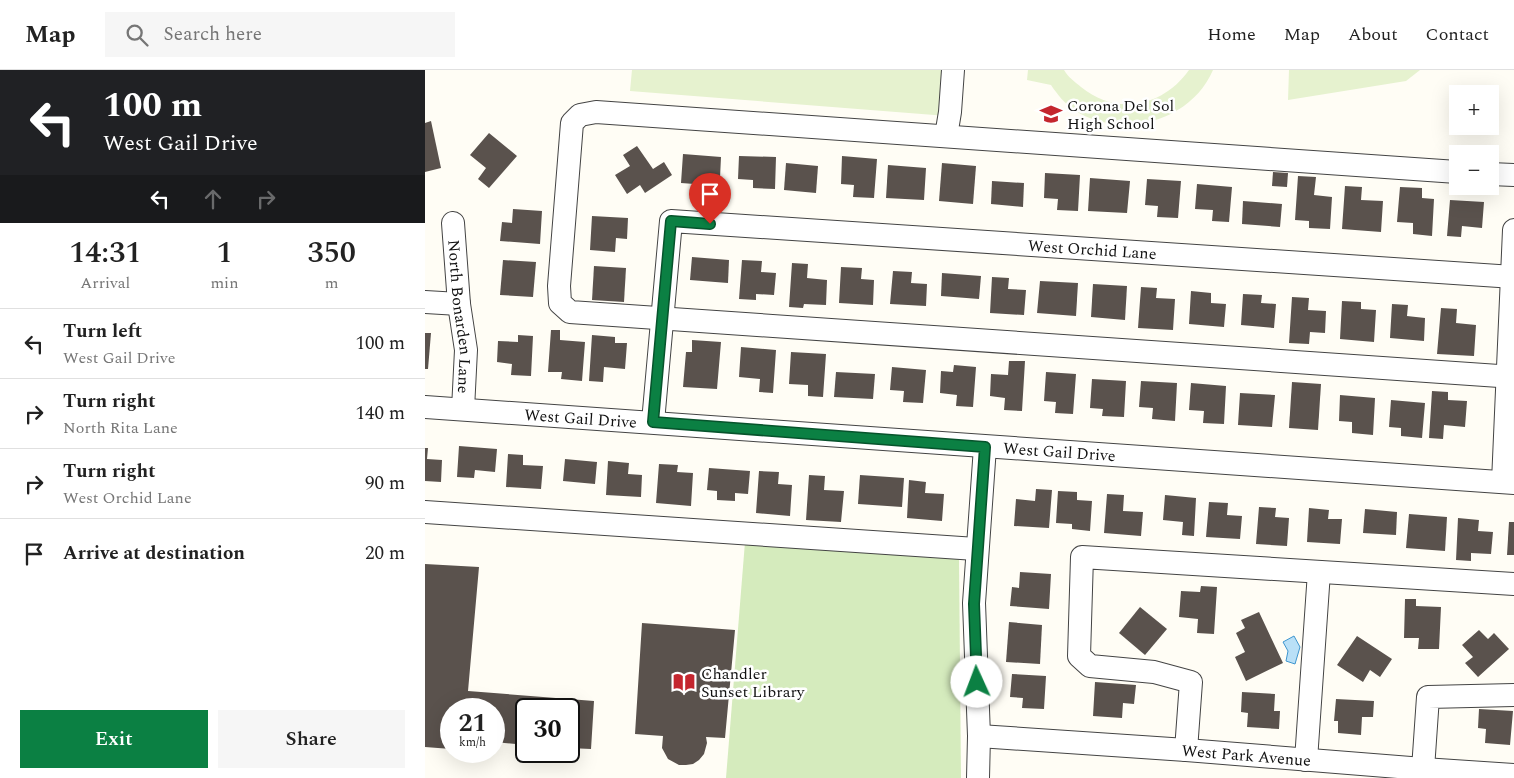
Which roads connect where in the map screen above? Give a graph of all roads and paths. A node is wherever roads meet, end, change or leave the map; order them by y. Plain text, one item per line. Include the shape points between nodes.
1 (953, 70) edge
2 (946, 136) junction
3 (1449, 171) edge
4 (1499, 174) edge
5 (1514, 175) edge
6 (453, 223) dead end
7 (1514, 230) edge
8 (1513, 277) edge
9 (425, 302) edge
10 (459, 304) junction
11 (663, 319) junction
12 (1510, 377) edge
13 (425, 407) edge
14 (463, 409) junction
15 (653, 422) junction
16 (985, 447) junction
17 (1508, 482) edge
18 (425, 512) edge
19 (977, 549) junction
20 (1319, 572) junction
21 (1514, 584) edge
22 (1514, 695) edge
23 (979, 736) junction
24 (1186, 750) junction
25 (1306, 760) junction
26 (1423, 769) junction
27 (1514, 774) edge
28 (978, 778) edge

1 - 2 street
2 - 3 street
2 - 11 street via 596,112 580,115 572,123 560,303 570,312
4 - 5 street
6 - 10 street, North Bonarden Lane
7 - 8 street
8 - 11 street, West Orchid Lane via 671,221
8 - 12 street
9 - 10 street
10 - 14 street, North Bonarden Lane via 466,350
11 - 12 street
11 - 15 street
12 - 17 street
13 - 14 street, West Gail Drive
14 - 15 street, West Gail Drive
15 - 16 street, West Gail Drive
16 - 17 street, West Gail Drive
16 - 19 street
18 - 19 street
19 - 23 street via 974,604
20 - 21 street
20 - 24 street via 1082,557 1079,656 1089,666 1154,672 1191,682
20 - 25 street
22 - 26 street via 1428,697
23 - 24 street, West Park Avenue
23 - 28 street
24 - 25 street, West Park Avenue
25 - 26 street, West Park Avenue
26 - 27 street, West Park Avenue

